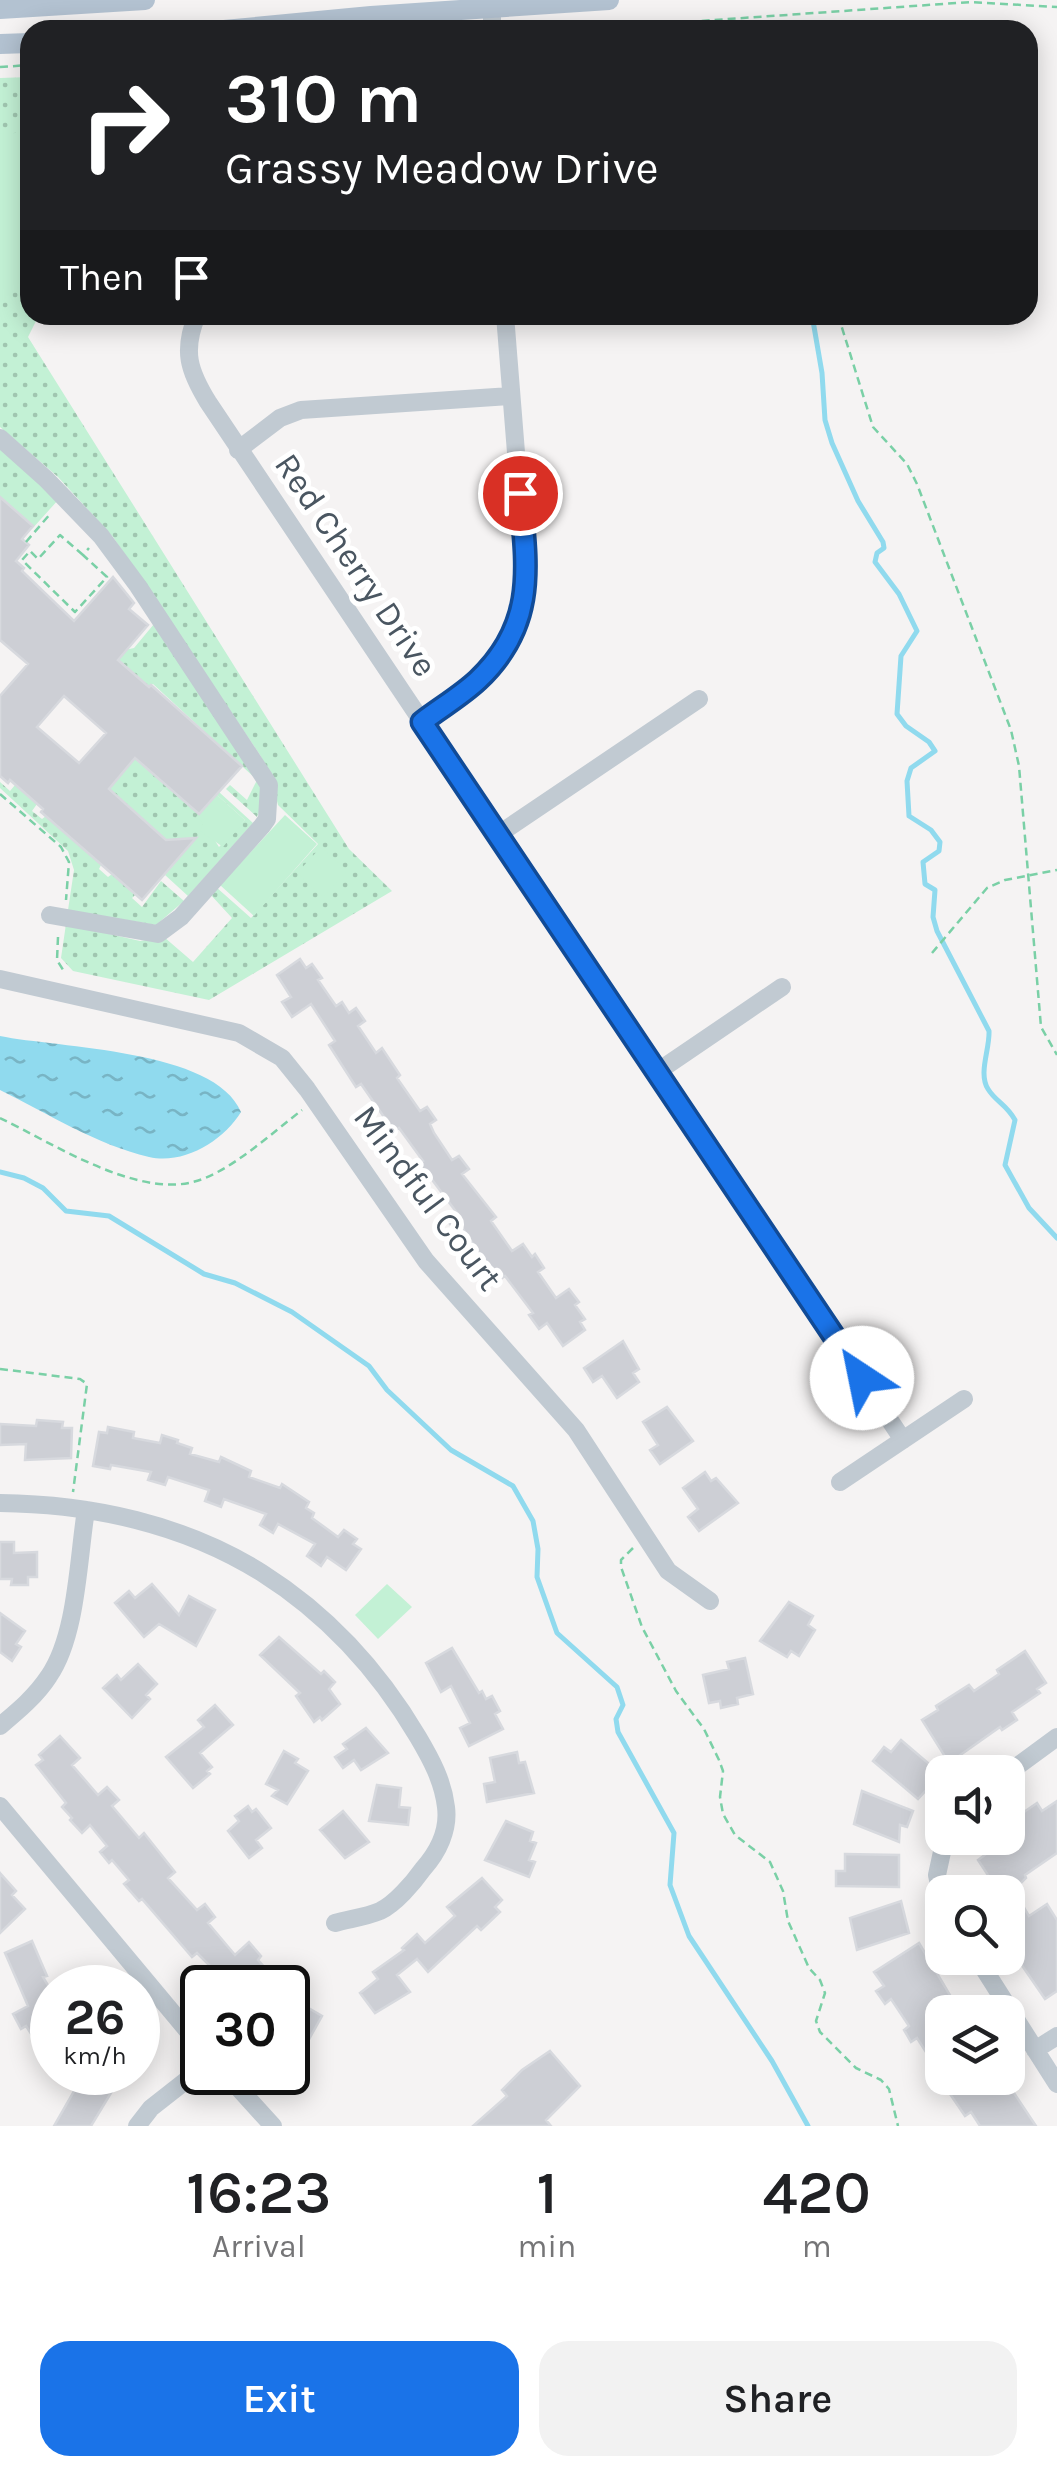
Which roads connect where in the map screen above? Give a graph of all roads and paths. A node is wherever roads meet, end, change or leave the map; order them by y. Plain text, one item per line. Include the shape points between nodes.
1 (145, 0) edge
2 (609, 0) edge
3 (496, 4) edge
4 (1057, 7) edge
5 (0, 9) edge
6 (329, 20) edge
7 (714, 20) edge
8 (193, 325) edge
9 (506, 325) edge
10 (841, 325) edge
11 (511, 396) junction
12 (0, 438) edge
13 (238, 450) junction
14 (65, 497) junction
15 (101, 536) junction
16 (26, 542) dead end
17 (83, 555) junction
18 (700, 699) dead end
19 (422, 722) junction
20 (0, 794) edge
21 (496, 836) junction
22 (1057, 870) edge
23 (1028, 874) junction
24 (56, 917) junction
25 (932, 953) dead end
26 (66, 973) dead end
27 (0, 979) edge
28 (782, 987) dead end
29 (1057, 1055) edge
30 (657, 1072) junction
31 (315, 1100) junction
32 (0, 1118) edge
33 (0, 1368) edge
34 (964, 1399) dead end
35 (903, 1440) junction
36 (840, 1482) dead end
37 (0, 1503) edge
38 (79, 1509) junction
39 (646, 1538) junction
40 (710, 1600) dead end
41 (0, 1726) edge
42 (1057, 1738) edge
43 (1025, 1761) edge
44 (0, 1806) edge
45 (335, 1923) dead end
46 (988, 1975) edge
47 (180, 2022) edge
48 (1057, 2036) edge
49 (1036, 2050) junction
50 (1057, 2084) edge
51 (180, 2085) edge
52 (245, 2095) edge
53 (137, 2126) edge
54 (273, 2126) edge
55 (898, 2126) edge

1 - 5 main road
2 - 3 main road
3 - 6 main road
4 - 7 path via 971,2
8 - 13 street, Red Cherry Drive via 190,373
9 - 11 street
10 - 23 path via 873,427 918,484 1001,698 1019,766
11 - 13 street via 300,410
11 - 19 street via 527,590 518,626 478,680
12 - 14 street
13 - 19 street, Red Cherry Drive
14 - 15 street
14 - 16 path
15 - 17 path
15 - 24 street via 256,762 270,798 266,819 244,849 158,934
17 - 17 path via 107,577 75,612 22,560 30,551 38,558 60,535
18 - 21 street
19 - 21 street, Red Cherry Drive
20 - 24 path via 70,862
21 - 30 street, Red Cherry Drive
22 - 23 path
23 - 25 path via 987,888
23 - 29 path via 1042,1027
24 - 26 path via 58,960
27 - 31 street, Mindful Court via 240,1032 282,1058
28 - 30 street
30 - 35 street, Red Cherry Drive
31 - 32 path via 210,1174 176,1183 112,1170
31 - 39 street, Mindful Court via 426,1261 576,1430
33 - 38 path via 87,1384
34 - 35 street
35 - 36 street
37 - 38 street
38 - 41 street via 60,1658 30,1700
38 - 45 street via 156,1525 262,1573 352,1647 394,1696 440,1780 444,1834 417,1878 382,1911
39 - 40 street, Mindful Court via 668,1572
39 - 55 path via 620,1567 642,1626 723,1770 724,1814 735,1834 770,1862 783,1891 788,1922 825,1993 816,2021 820,2032 888,2089
42 - 43 street
44 - 47 street
46 - 49 street
48 - 49 street
49 - 50 street
51 - 53 street
52 - 54 street

